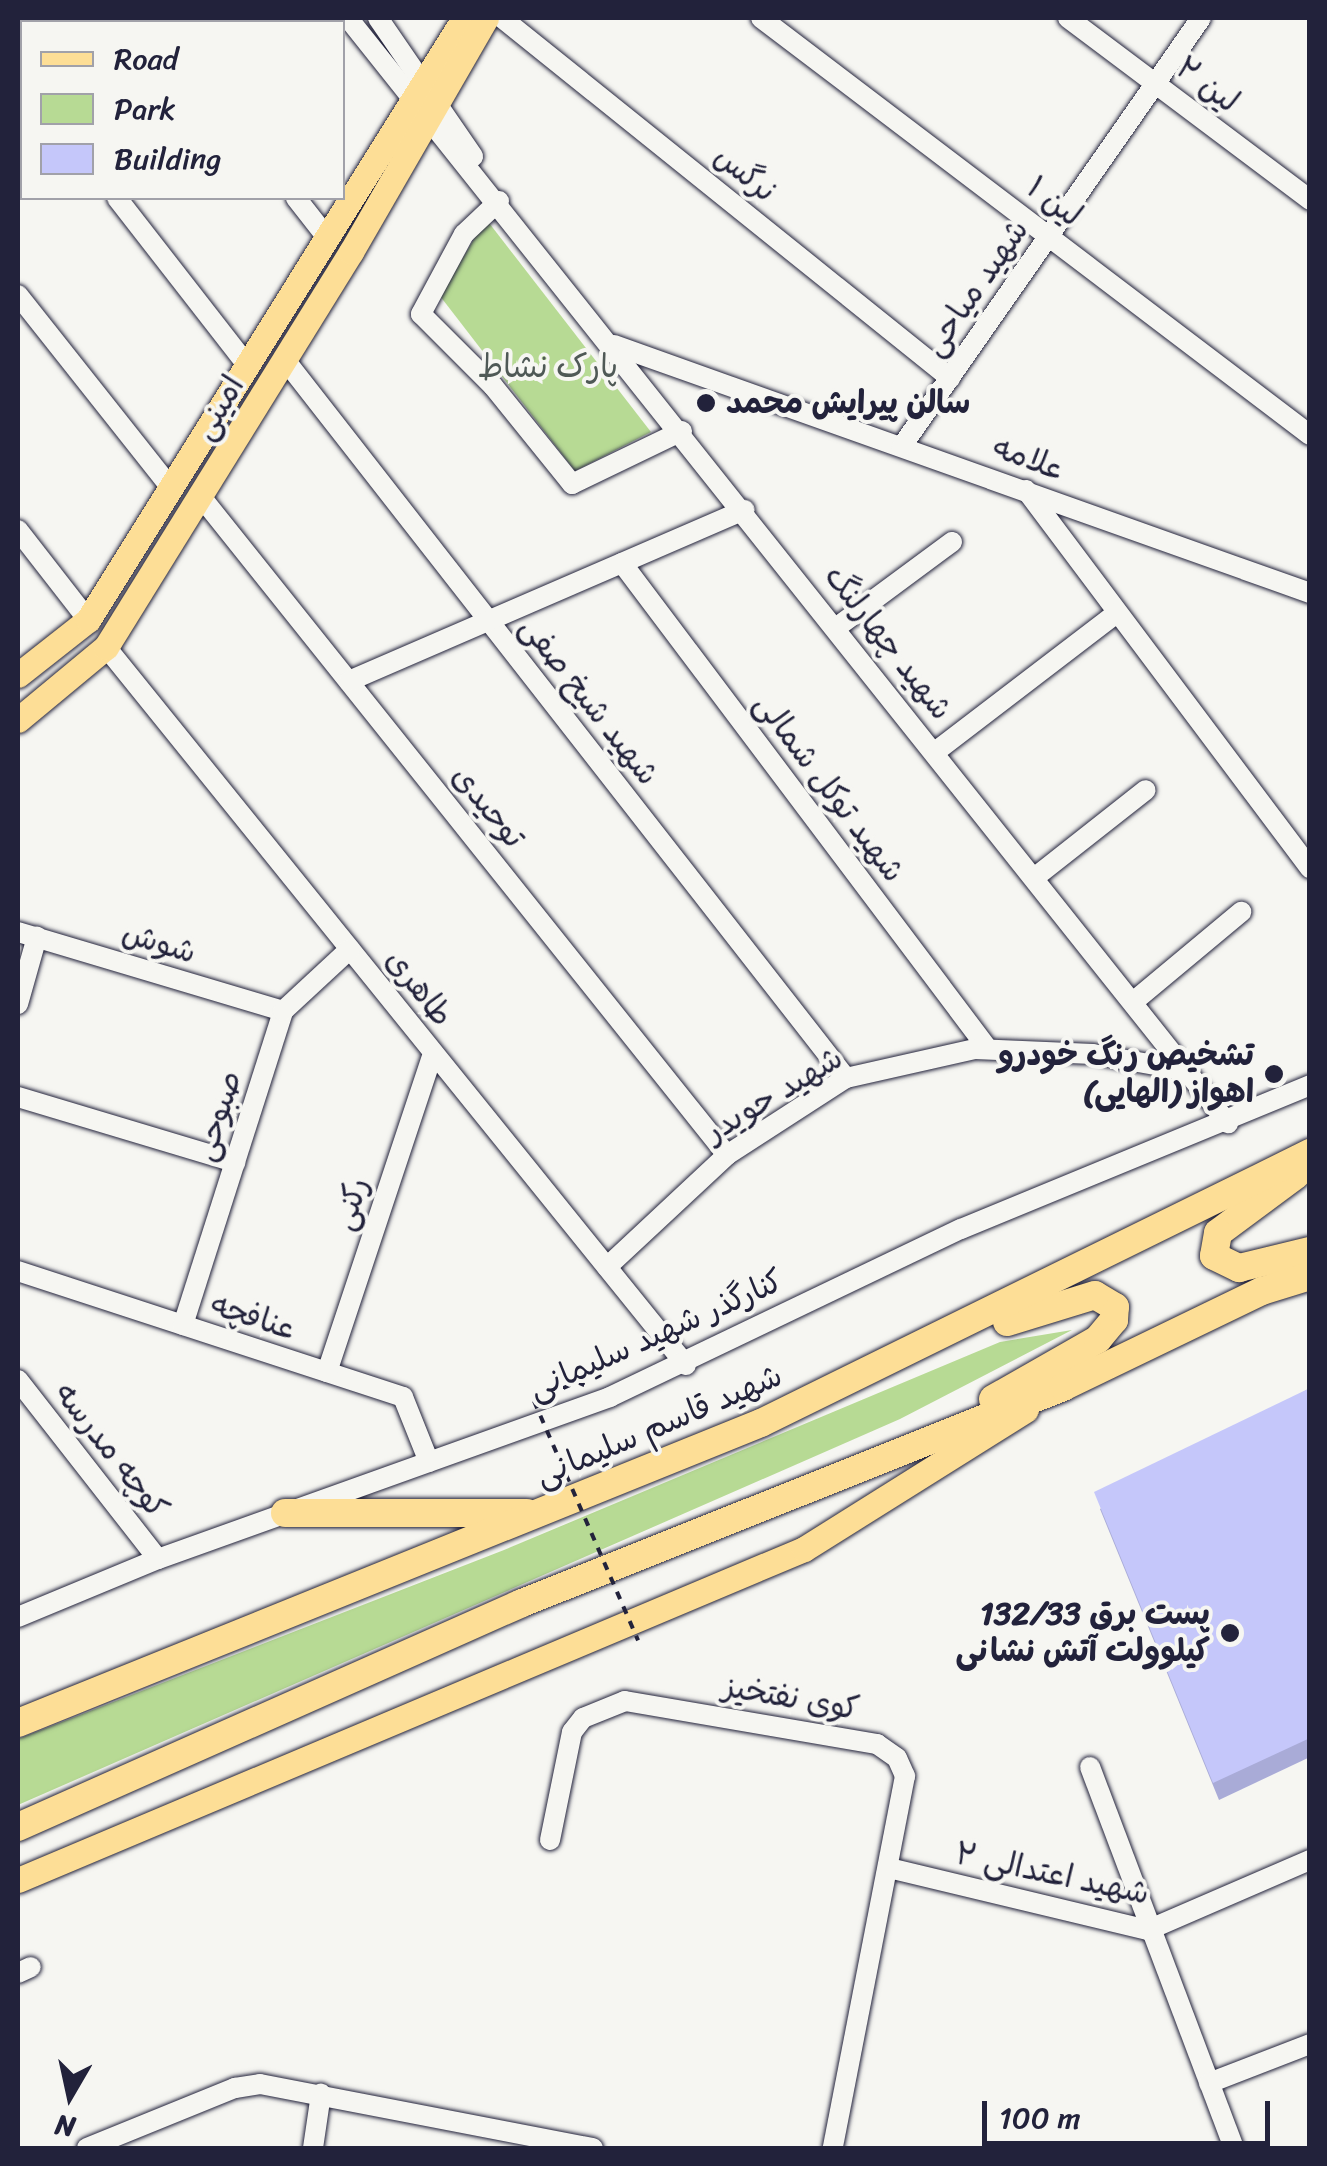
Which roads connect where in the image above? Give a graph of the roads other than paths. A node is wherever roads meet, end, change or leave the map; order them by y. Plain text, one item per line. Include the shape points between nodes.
1 (348, 18) edge
2 (378, 18) edge
3 (464, 18) edge
4 (486, 18) edge
5 (502, 18) edge
6 (761, 18) edge
7 (1068, 18) edge
8 (1201, 18) edge
9 (1155, 83) junction
10 (418, 87) junction
11 (434, 110) junction
12 (119, 200) edge
13 (298, 200) edge
14 (1310, 200) edge
15 (499, 201) junction
16 (324, 235) junction
17 (1049, 236) junction
18 (18, 296) edge
19 (614, 345) junction
20 (286, 360) junction
21 (246, 364) junction
22 (950, 378) junction
23 (682, 431) junction
24 (1310, 435) edge
25 (902, 446) junction
26 (171, 488) junction
27 (1026, 490) junction
28 (202, 498) junction
29 (745, 510) junction
30 (18, 530) edge
31 (952, 542) dead end
32 (622, 563) junction
33 (1310, 593) edge
34 (1118, 612) junction
35 (88, 620) junction
36 (489, 621) junction
37 (837, 627) junction
38 (106, 647) junction
39 (18, 675) edge
40 (349, 681) junction
41 (18, 720) edge
42 (936, 752) junction
43 (1146, 790) dead end
44 (1310, 868) edge
45 (1034, 878) junction
46 (1241, 912) dead end
47 (27, 935) edge
48 (350, 949) junction
49 (1133, 1002) junction
50 (18, 1004) edge
51 (283, 1011) junction
52 (988, 1049) junction
53 (433, 1054) junction
54 (1188, 1072) junction
55 (846, 1078) junction
56 (1310, 1085) edge
57 (18, 1097) edge
58 (1228, 1123) junction
59 (1310, 1152) edge
60 (727, 1155) junction
61 (235, 1162) junction
62 (1310, 1166) edge
63 (1310, 1251) edge
64 (607, 1266) junction
65 (18, 1272) edge
66 (1310, 1276) edge
67 (183, 1326) junction
68 (911, 1352) junction
69 (686, 1365) junction
70 (327, 1372) junction
71 (18, 1380) edge
72 (1064, 1387) junction
73 (914, 1445) junction
74 (429, 1462) junction
75 (544, 1512) junction
76 (285, 1513) junction
77 (158, 1559) junction
78 (18, 1617) edge
79 (18, 1723) edge
80 (1090, 1767) dead end
81 (18, 1828) edge
82 (550, 1840) dead end
83 (1310, 1860) edge
84 (889, 1868) junction
85 (18, 1880) edge
86 (1148, 1930) junction
87 (1310, 2044) edge
88 (1209, 2082) junction
89 (321, 2094) junction
90 (477, 2125) junction
91 (88, 2148) edge
92 (312, 2148) edge
93 (472, 2148) edge
94 (593, 2148) edge
95 (834, 2148) edge
96 (1234, 2148) edge

1 - 10 street
2 - 10 street
3 - 10 main road, امینی
4 - 11 main road, امینی
5 - 22 street, نرگس
6 - 17 street, لین ۱
7 - 9 street, لین ۲
8 - 9 street, شهید میاحی
9 - 14 street, لین ۲
9 - 17 street, شهید میاحی
10 - 11 street, شهید چهارلنگ
10 - 16 main road, امینی
11 - 15 street, شهید چهارلنگ
11 - 20 main road, امینی
12 - 21 street
13 - 16 street
15 - 19 street, شهید چهارلنگ
15 - 23 street via 464,234 421,314 493,386 572,484
16 - 21 main road, امینی
17 - 22 street, شهید میاحی
17 - 24 street, لین ۱
18 - 26 street
19 - 23 street, شهید چهارلنگ
19 - 25 street, علامه
20 - 28 main road, امینی
20 - 36 street, شهید شیخ صفی
21 - 26 main road, امینی
22 - 25 street, شهید میاحی
23 - 29 street, شهید چهارلنگ
25 - 27 street, علامه
26 - 35 main road, امینی
27 - 33 street, علامه
27 - 34 street
28 - 38 main road, امینی
28 - 40 street, توحیدی
29 - 32 street
29 - 37 street, شهید چهارلنگ
30 - 35 street
31 - 37 street
32 - 36 street
32 - 52 street, شهید توکل شمالی
34 - 42 street
34 - 44 street
35 - 38 main road
35 - 39 main road, امینی
36 - 40 street
36 - 55 street, شهید شیخ صفی
37 - 42 street, شهید چهارلنگ
38 - 41 main road, امینی
38 - 48 street, طاهری
40 - 60 street, توحیدی
42 - 45 street, شهید چهارلنگ
43 - 45 street
45 - 49 street, شهید چهارلنگ
46 - 49 street
47 - 50 street
47 - 51 street, شوش
48 - 51 street, صبوحی
48 - 53 street, طاهری
49 - 54 street, شهید چهارلنگ
51 - 61 street, صبوحی
52 - 54 street, شهید حویدر via 1093,1054
52 - 55 street, شهید حویدر via 904,1060
53 - 64 street, طاهری
53 - 70 street, رکنی
54 - 58 street, شهید چهارلنگ
55 - 60 street, شهید حویدر
56 - 58 street, کنارگذر شهید سلیمانی
57 - 61 street
58 - 69 street, کنارگذر شهید سلیمانی via 961,1229
59 - 68 highway, شهید قاسم سلیمانی
60 - 64 street, شهید حویدر via 661,1209
61 - 67 street, صبوحی
62 - 63 highway via 1218,1232 1214,1256 1239,1268
64 - 69 street, طاهری
65 - 67 street, عنافچه
66 - 72 highway via 1262,1291
67 - 70 street, عنافچه
68 - 73 highway via 1095,1294 1115,1307 1114,1320 1098,1339
68 - 75 highway, شهید قاسم سلیمانی via 761,1423
69 - 74 street, کنارگذر شهید سلیمانی
70 - 74 street, عنافچه via 403,1397
71 - 77 street, کوچه مدرسه
72 - 73 highway
72 - 85 main road via 804,1550
73 - 81 highway via 522,1603
74 - 76 street, کنارگذر شهید سلیمانی
75 - 76 highway
75 - 79 highway, شهید قاسم سلیمانی
76 - 77 street, کنارگذر شهید سلیمانی
77 - 78 street, کنارگذر شهید سلیمانی
80 - 86 street
82 - 84 street, کوی نفتخیز via 572,1732 583,1718 625,1701 654,1703 877,1744 897,1758 905,1776
83 - 86 street, شهید اعتدالی ۲
84 - 86 street, شهید اعتدالی ۲
84 - 95 street, کوی نفتخیز
86 - 88 street
87 - 88 street
88 - 96 street
89 - 90 street
89 - 91 street via 260,2084 234,2088
89 - 92 street
90 - 93 street
90 - 94 street

